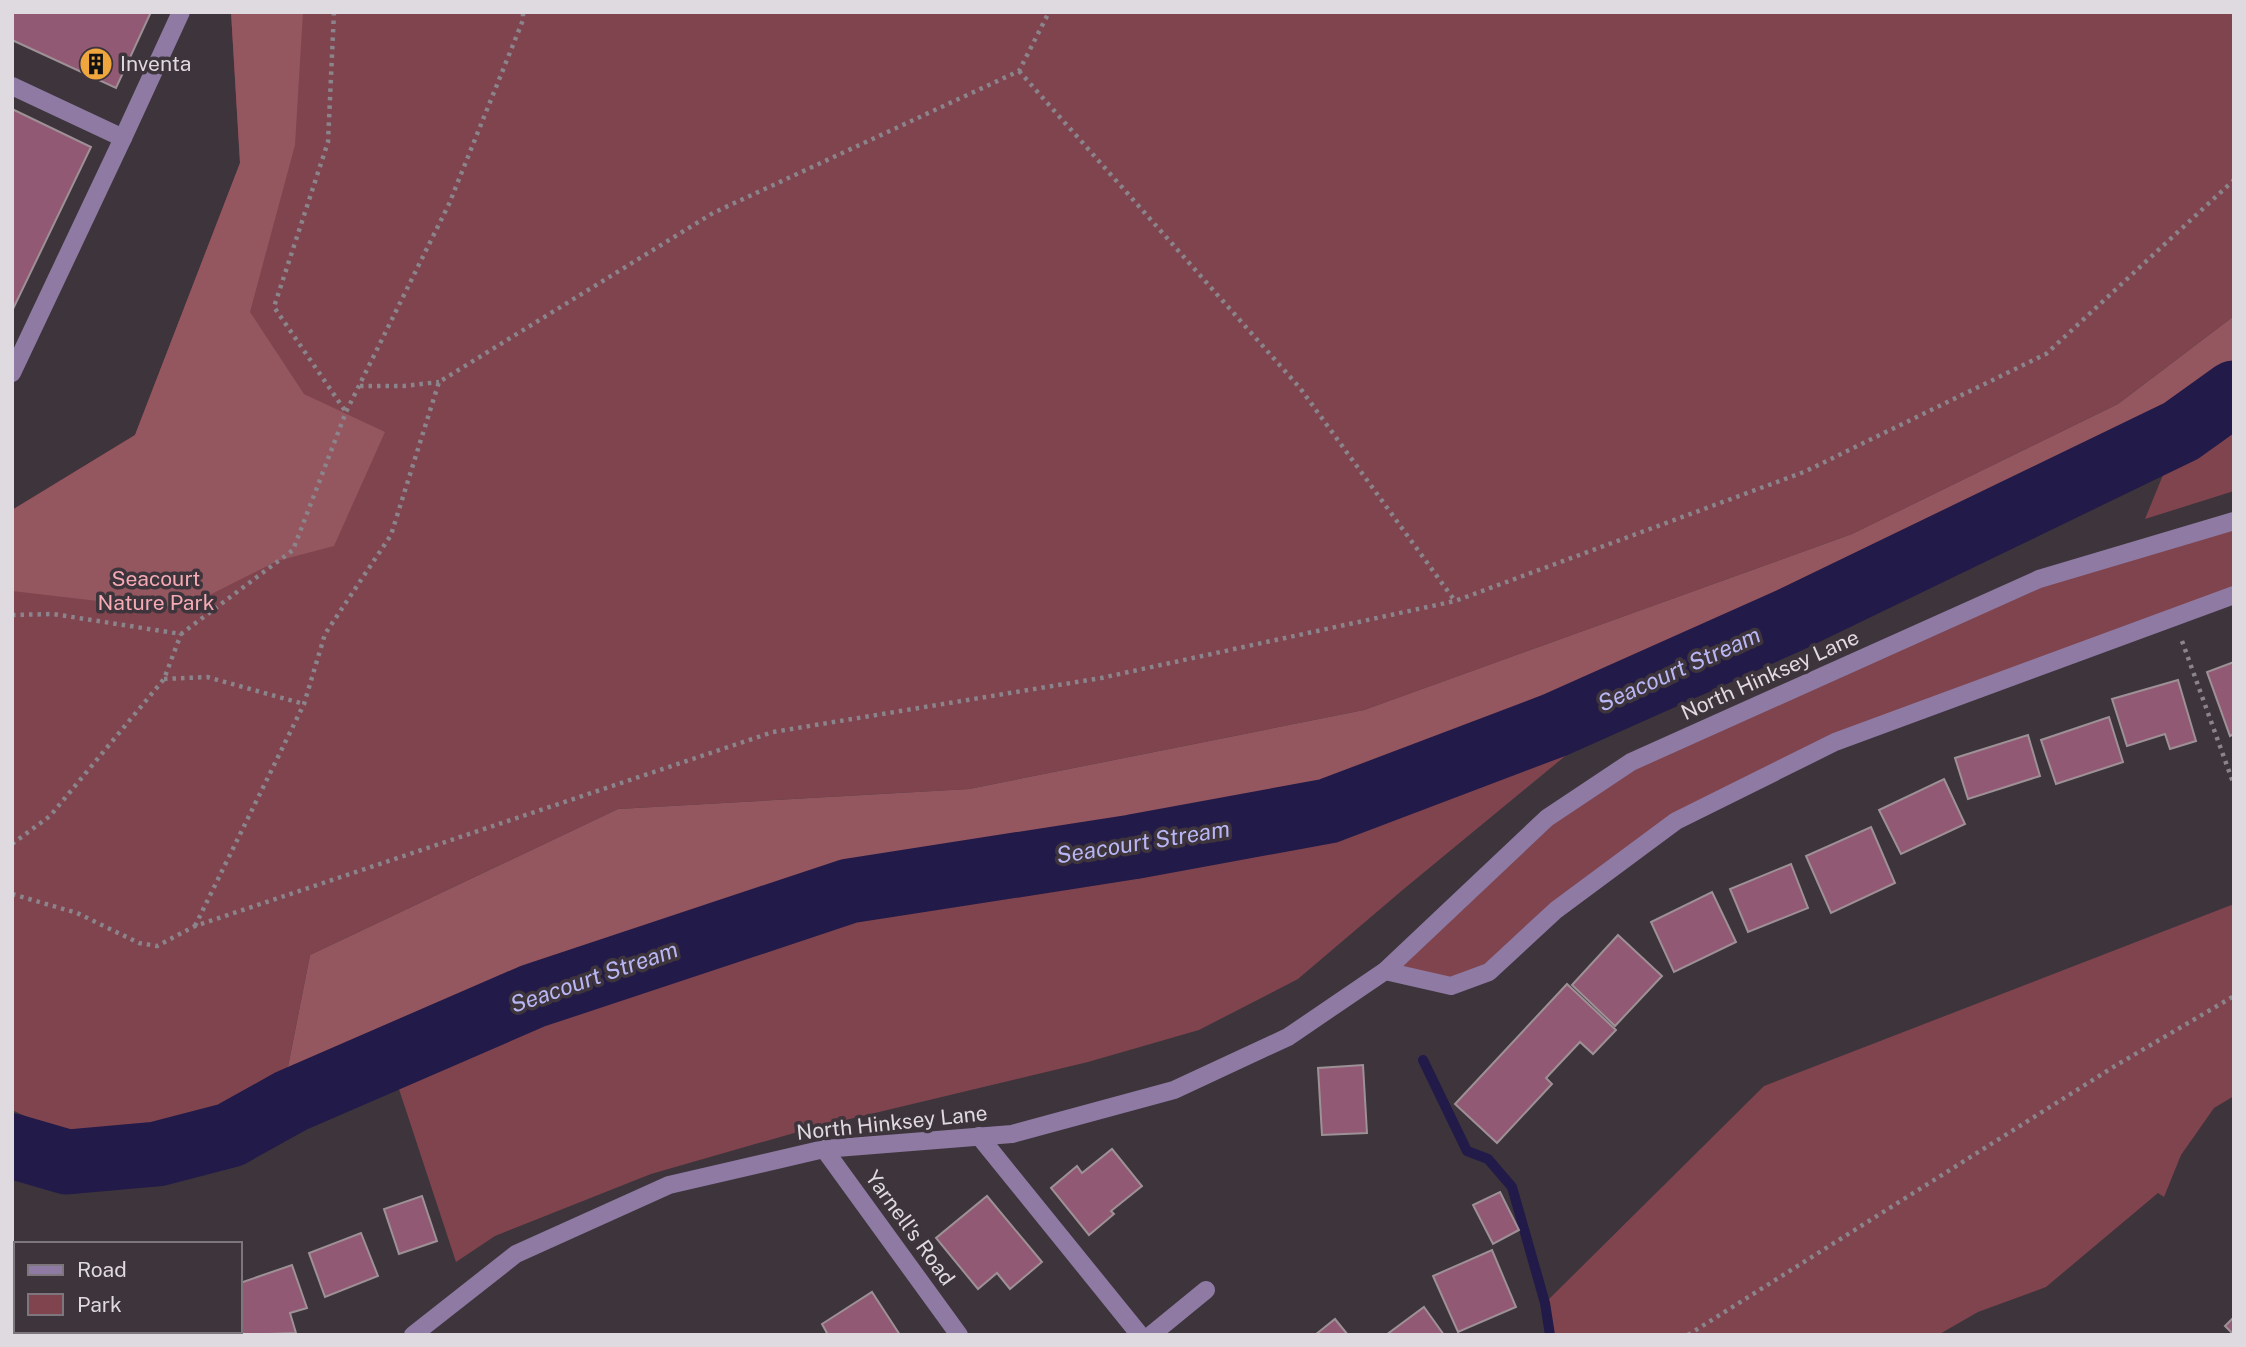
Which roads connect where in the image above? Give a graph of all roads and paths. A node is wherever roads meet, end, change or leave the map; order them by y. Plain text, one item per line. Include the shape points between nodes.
1 (181, 12) edge
2 (334, 12) edge
3 (523, 12) edge
4 (1049, 12) edge
5 (1019, 71) junction
6 (12, 86) edge
7 (123, 138) junction
8 (2234, 180) edge
9 (12, 373) edge
10 (439, 382) junction
11 (359, 386) junction
12 (346, 412) junction
13 (2234, 521) edge
14 (2234, 595) edge
15 (1455, 601) junction
16 (12, 615) edge
17 (2174, 617) junction
18 (181, 634) junction
19 (164, 680) junction
20 (304, 704) junction
21 (2234, 785) edge
22 (12, 844) edge
23 (12, 894) edge
24 (195, 926) junction
25 (1385, 971) junction
26 (2234, 996) edge
27 (979, 1136) junction
28 (824, 1149) junction
29 (1206, 1290) dead end
30 (413, 1335) edge
31 (958, 1335) edge
32 (1140, 1335) edge
33 (1151, 1335) edge
34 (1688, 1335) edge

1 - 7 street
2 - 12 path via 328,142 274,307
3 - 11 path via 449,204
4 - 5 path
5 - 10 path via 713,214
5 - 15 path via 1300,388
6 - 7 street
7 - 9 street
8 - 15 path via 2046,354 1804,472
10 - 11 path
10 - 20 path via 391,536 325,634
11 - 12 path
12 - 18 path via 293,550
13 - 25 street, North Hinksey Lane via 2039,579 1631,762 1547,818
14 - 17 street
15 - 24 path via 1101,678 773,732
16 - 18 path via 53,614
17 - 21 path
17 - 25 street via 1835,742 1675,821 1556,909 1489,972 1451,986
18 - 19 path
19 - 20 path via 207,677
19 - 22 path via 50,816
20 - 24 path
23 - 24 path via 77,913 148,945 157,946
25 - 27 street, North Hinksey Lane via 1288,1037 1174,1090 1012,1134
26 - 34 path
27 - 28 street, North Hinksey Lane
27 - 32 street
28 - 30 street, North Hinksey Lane via 669,1185 516,1254
28 - 31 street, Yarnell's Road
29 - 33 street

